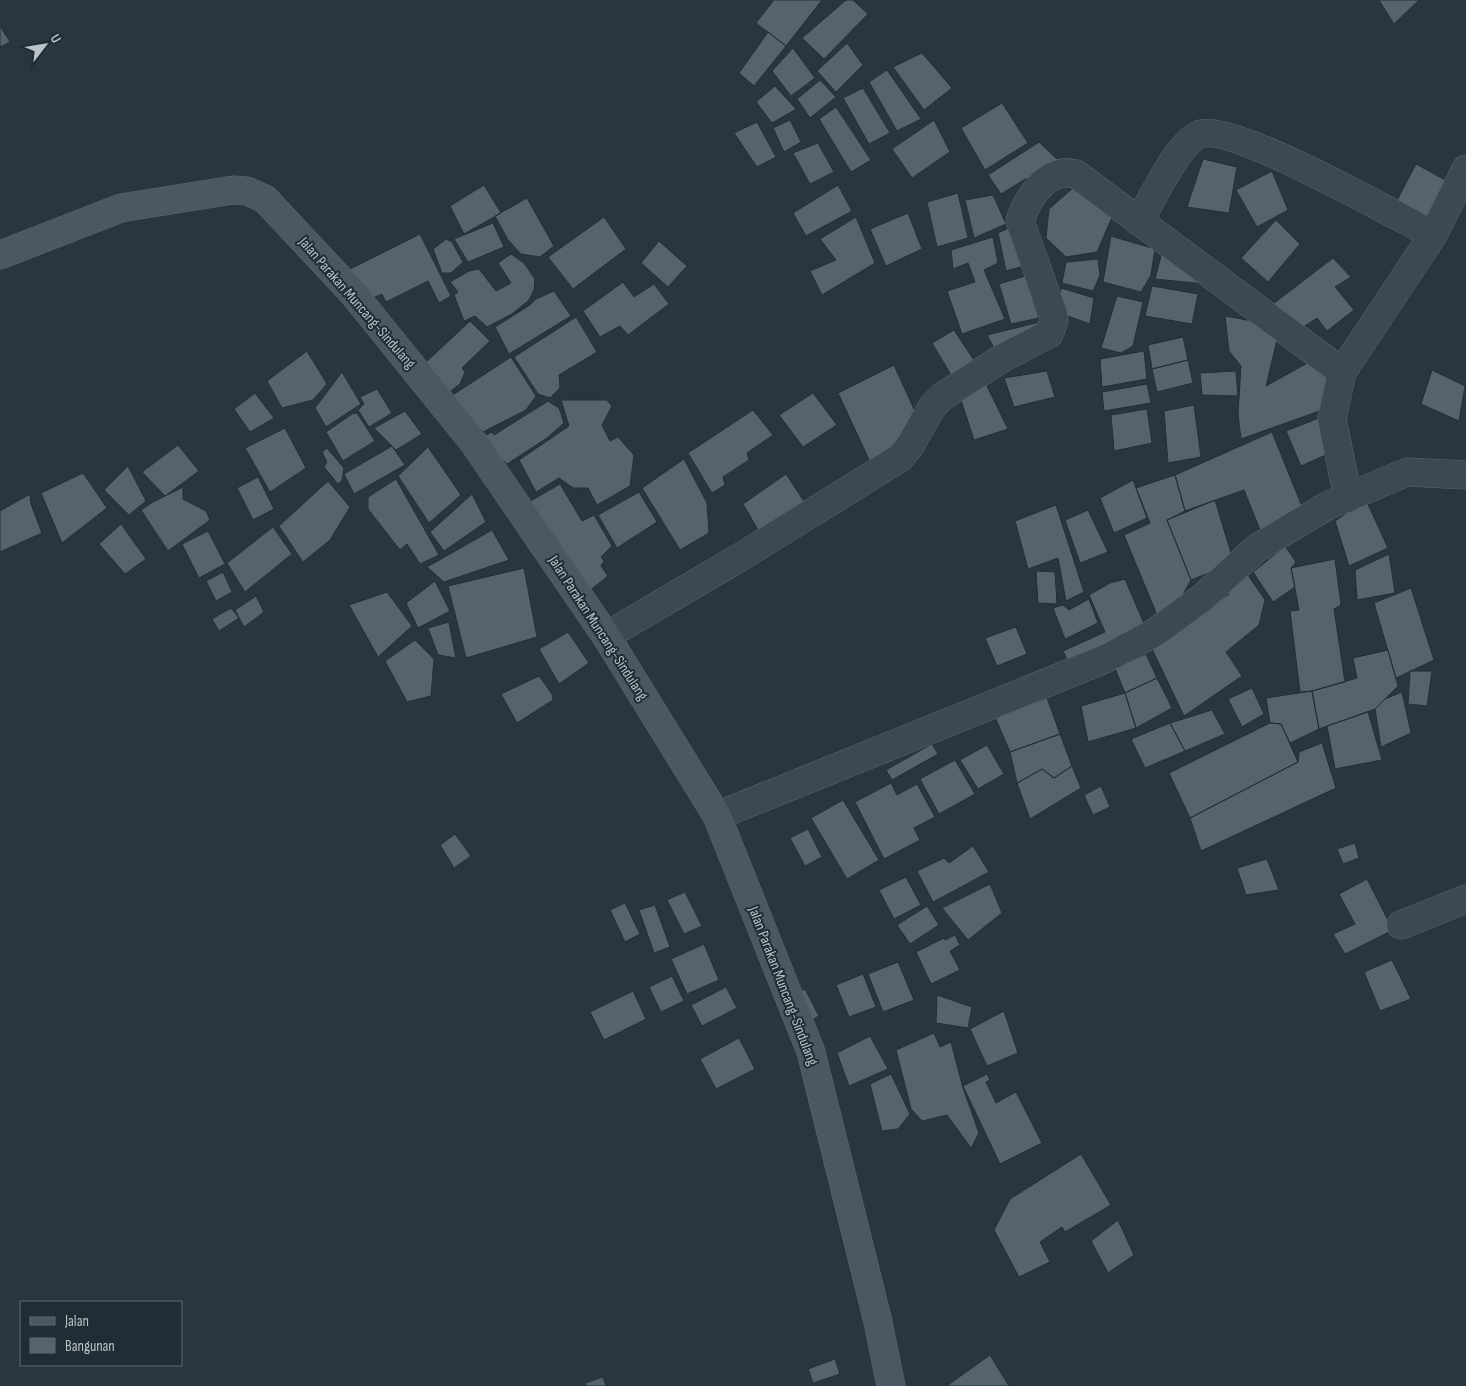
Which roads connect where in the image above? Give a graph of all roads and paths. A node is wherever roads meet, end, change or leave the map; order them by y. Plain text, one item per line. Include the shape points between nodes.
1 (1466, 169) edge
2 (1139, 222) junction
3 (1433, 235) junction
4 (2, 250) edge
5 (1342, 372) junction
6 (1466, 475) edge
7 (1348, 498) junction
8 (606, 636) junction
9 (717, 816) junction
10 (1466, 899) edge
11 (1401, 924) dead end
12 (891, 1386) edge

1 - 3 street
2 - 3 street via 1181,152 1196,136 1211,132 1307,168
2 - 5 street
2 - 8 street via 1076,174 1068,172 1052,176 1031,196 1020,221 1053,314 1049,334 1001,359 943,396 926,416 900,458
3 - 5 street
4 - 8 street, Jalan Parakan Muncang-Sindulang via 121,208 233,190 247,191 265,199 352,292 474,443
5 - 7 street via 1332,419
6 - 7 street via 1407,472
7 - 9 street via 1328,506 1257,548 1178,616 1105,659
8 - 9 street, Jalan Parakan Muncang-Sindulang
9 - 12 street, Jalan Parakan Muncang-Sindulang via 811,1052
10 - 11 street

